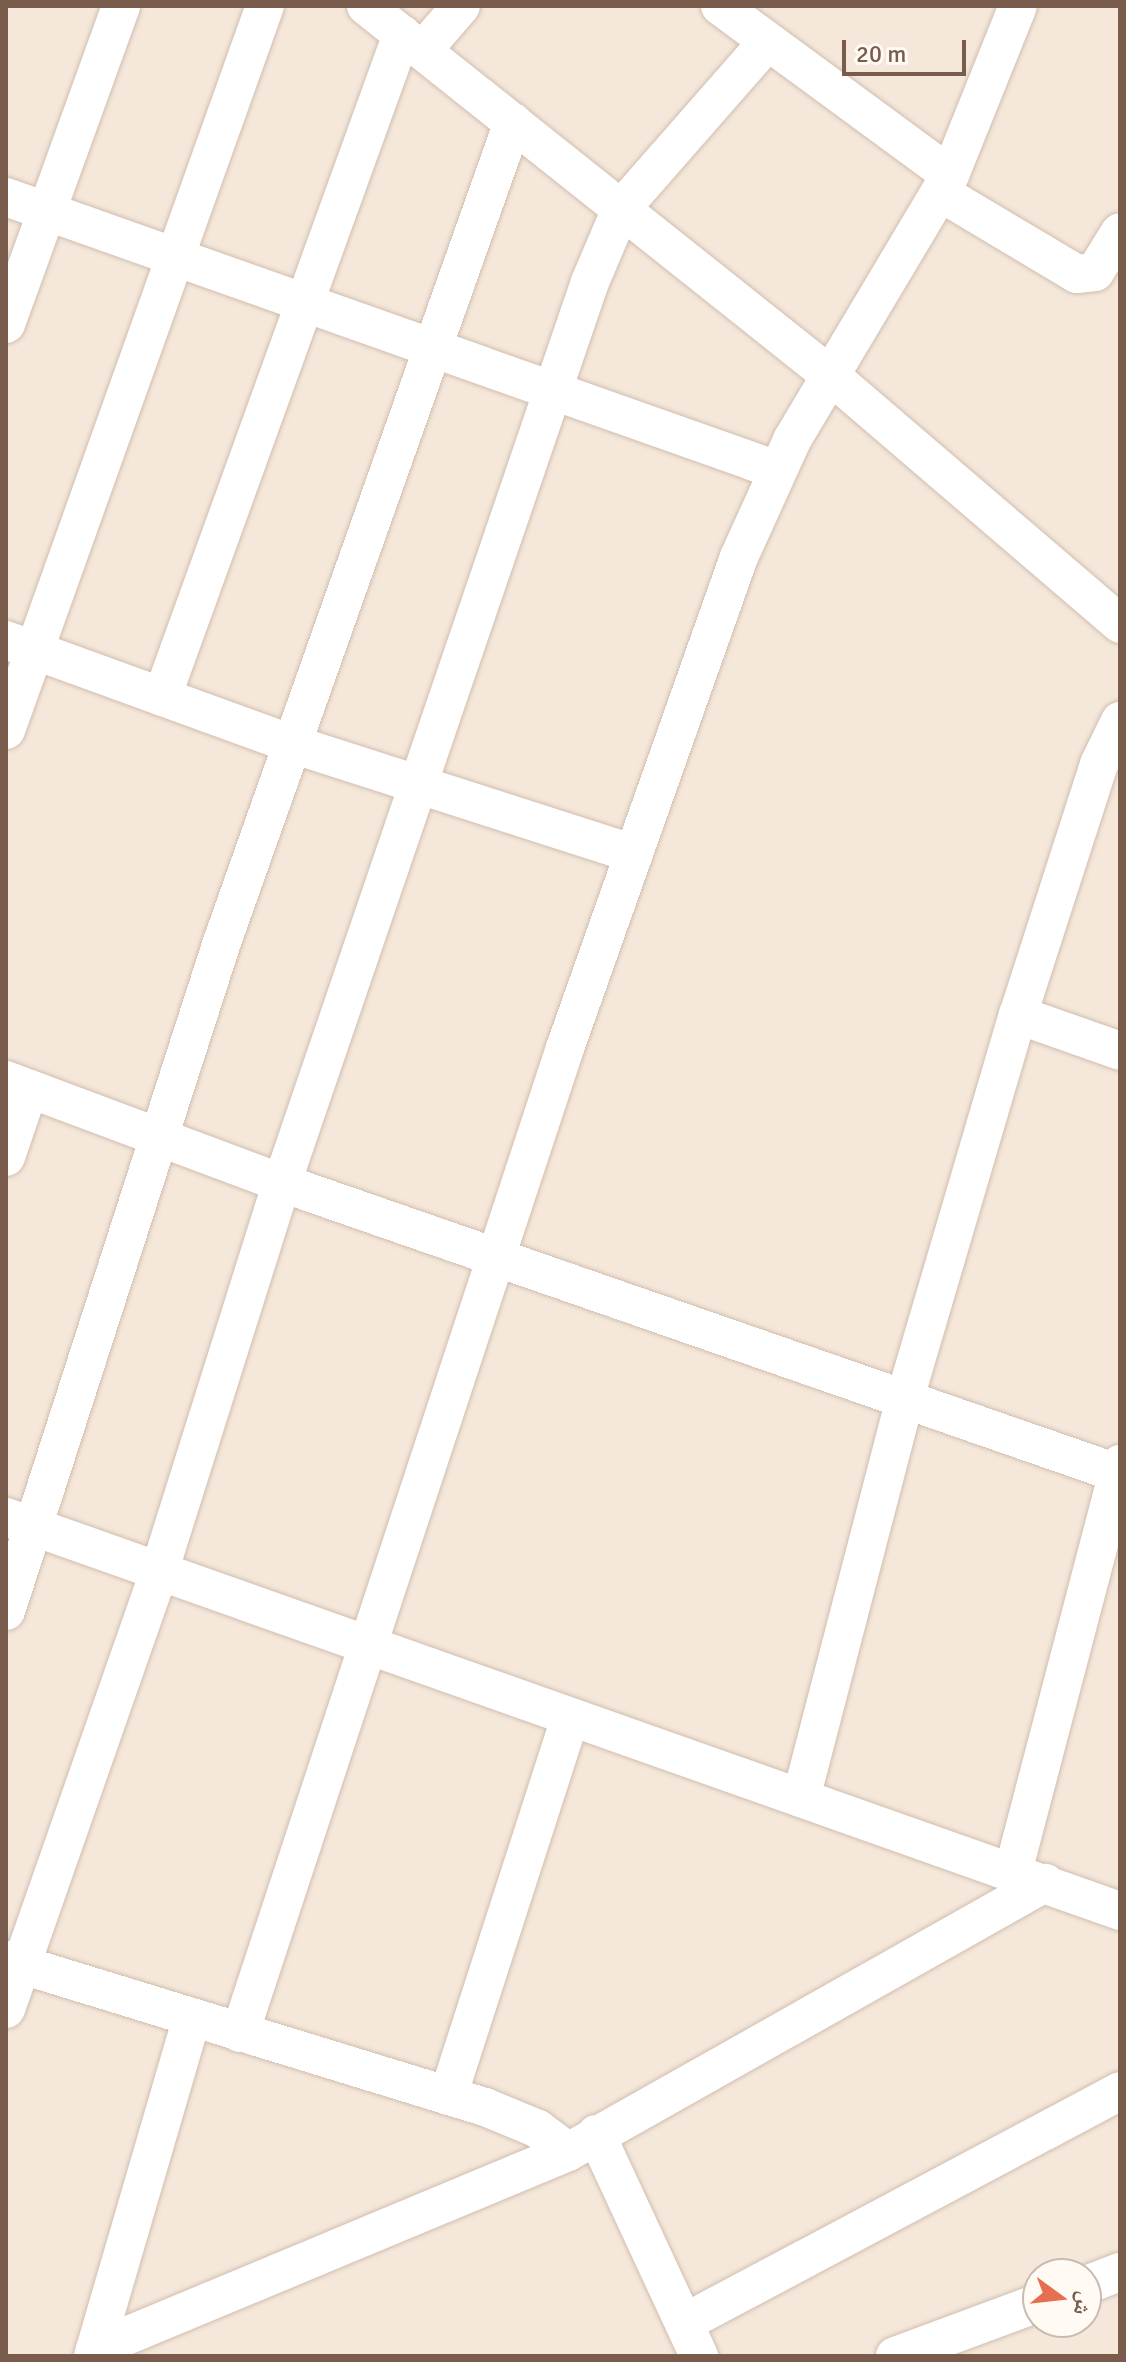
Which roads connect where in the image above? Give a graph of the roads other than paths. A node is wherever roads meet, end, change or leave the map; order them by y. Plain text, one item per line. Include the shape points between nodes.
1 (121, 6) edge
2 (265, 6) edge
3 (366, 6) edge
4 (461, 6) edge
5 (720, 6) edge
6 (1018, 6) edge
7 (412, 42) junction
8 (767, 42) junction
9 (513, 122) junction
10 (946, 184) junction
11 (6, 197) edge
12 (621, 209) junction
13 (46, 211) junction
14 (1120, 232) edge
15 (176, 258) junction
16 (305, 303) junction
17 (6, 324) edge
18 (431, 348) junction
19 (831, 376) junction
20 (556, 392) junction
21 (777, 470) junction
22 (1120, 624) edge
23 (20, 645) edge
24 (162, 697) junction
25 (1120, 721) edge
26 (6, 730) edge
27 (292, 744) junction
28 (1110, 775) edge
29 (418, 786) junction
30 (634, 854) junction
31 (1018, 1015) junction
32 (1120, 1051) edge
33 (18, 1085) edge
34 (158, 1138) junction
35 (6, 1157) edge
36 (282, 1183) junction
37 (497, 1257) junction
38 (905, 1398) junction
39 (1119, 1470) edge
40 (20, 1522) edge
41 (159, 1572) junction
42 (6, 1611) edge
43 (367, 1645) junction
44 (570, 1718) junction
45 (801, 1798) junction
46 (1029, 1878) junction
47 (1120, 1911) edge
48 (14, 1962) edge
49 (6, 2009) edge
50 (192, 2018) junction
51 (240, 2033) junction
52 (1120, 2091) edge
53 (448, 2096) junction
54 (582, 2143) junction
55 (1022, 2309) edge
56 (692, 2339) edge
57 (94, 2353) edge
58 (895, 2356) edge

1 - 13 street
2 - 15 street
3 - 7 street
4 - 7 street
5 - 8 street
6 - 10 street
7 - 9 street
7 - 16 street
8 - 10 street
8 - 12 street
9 - 12 street
9 - 18 street
10 - 14 street via 1077,274 1095,272
10 - 19 street
11 - 13 street
12 - 19 street
12 - 20 street via 590,282
13 - 15 street
13 - 17 street
15 - 16 street
15 - 23 street
16 - 18 street
16 - 24 street
18 - 20 street
18 - 27 street
19 - 21 street
19 - 22 street
20 - 21 street
20 - 29 street
21 - 30 street via 739,557
23 - 24 street
23 - 26 street
24 - 27 street
25 - 28 street
27 - 29 street
27 - 34 street
28 - 31 street
29 - 30 street
29 - 36 street
30 - 37 street
31 - 32 street
31 - 38 street
33 - 34 street
33 - 35 street
34 - 36 street
34 - 40 street
36 - 37 street
36 - 41 street
37 - 38 street
37 - 43 street
38 - 39 street
38 - 45 street
39 - 46 street
40 - 41 street
40 - 42 street
41 - 43 street
41 - 48 street
43 - 44 street
43 - 51 street
44 - 45 street
44 - 53 street
45 - 46 street
46 - 47 street
46 - 54 street
48 - 49 street
48 - 50 street
50 - 51 street
50 - 57 street
51 - 53 street
52 - 56 street
53 - 54 street
54 - 56 street
54 - 57 street
55 - 58 street

